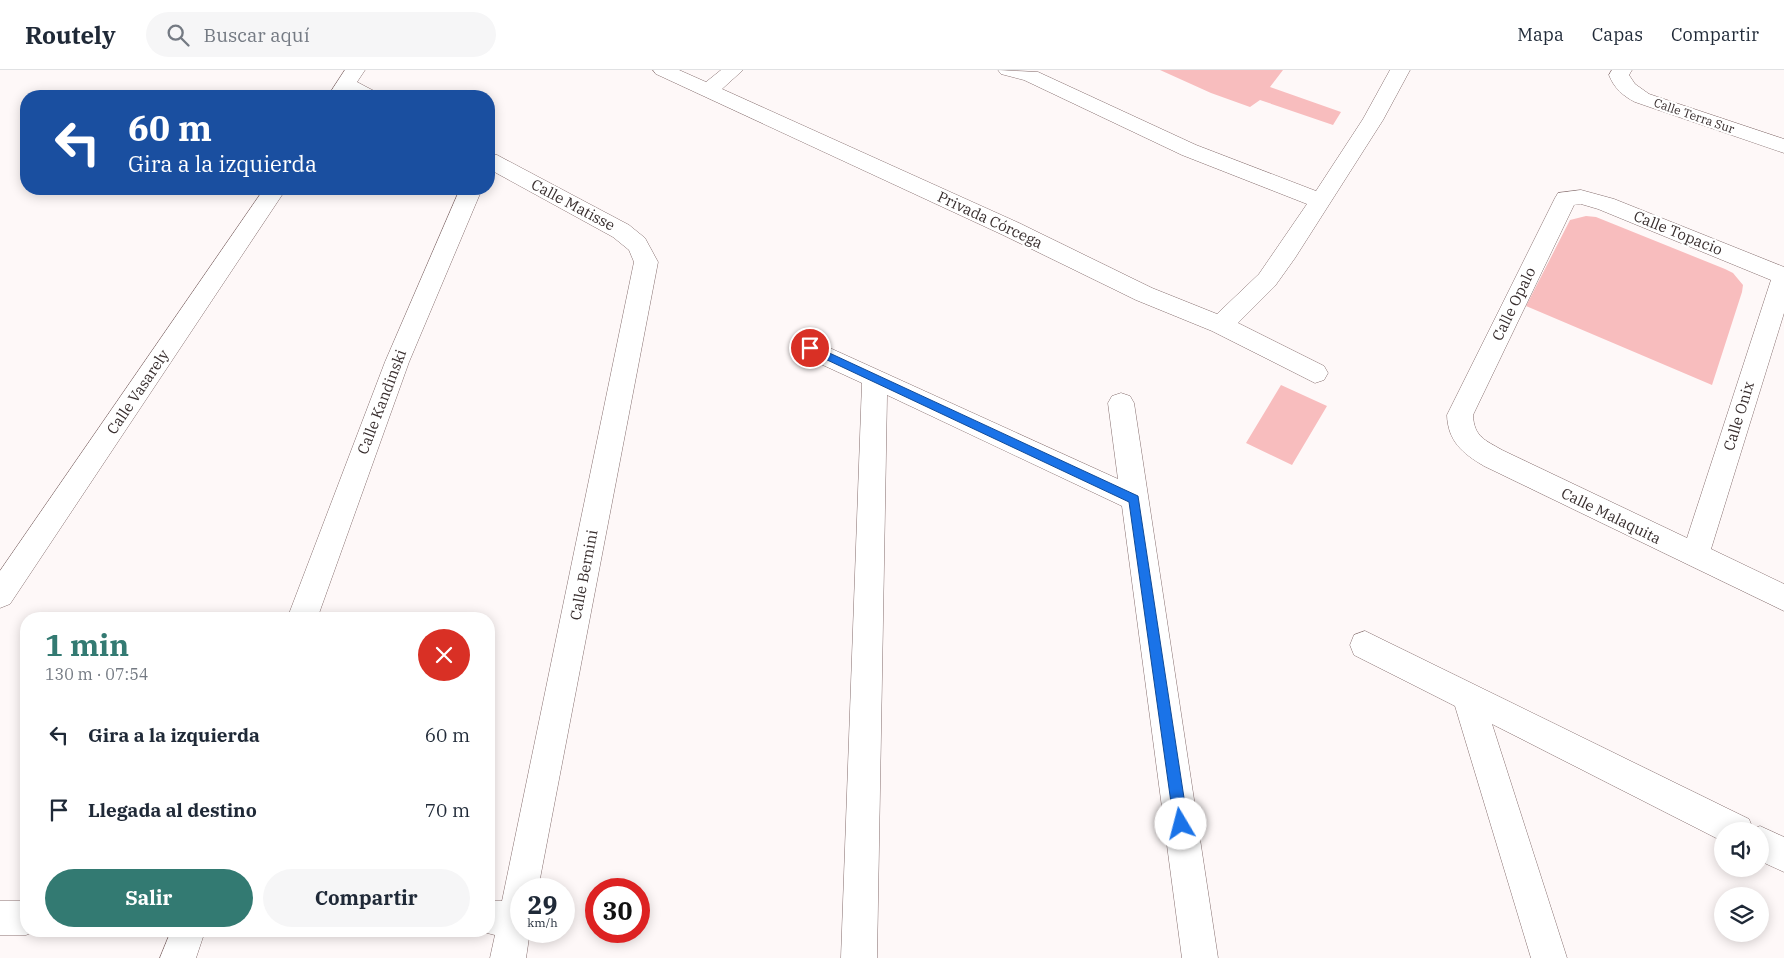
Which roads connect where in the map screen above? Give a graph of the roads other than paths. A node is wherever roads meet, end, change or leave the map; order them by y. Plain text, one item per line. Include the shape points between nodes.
1 (663, 70) edge
2 (732, 70) edge
3 (1008, 70) edge
4 (1400, 70) edge
5 (1622, 70) edge
6 (1026, 73) edge
7 (346, 83) edge
8 (358, 90) edge
9 (708, 90) junction
10 (1784, 146) edge
11 (495, 163) edge
12 (271, 195) edge
13 (468, 195) edge
14 (1570, 197) joint
15 (1320, 201) junction
16 (646, 262) joint
17 (1784, 276) edge
18 (1221, 325) junction
19 (810, 348) dead end
20 (1316, 372) dead end
21 (875, 378) junction
22 (1121, 403) dead end
23 (1460, 415) joint
24 (1134, 499) junction
25 (1695, 556) junction
26 (0, 595) edge
27 (1784, 598) edge
28 (305, 612) edge
29 (1365, 645) dead end
30 (1468, 698) junction
31 (1719, 822) edge
32 (1769, 848) edge
33 (1784, 855) edge
34 (517, 878) edge
35 (0, 918) edge
36 (20, 918) edge
37 (510, 930) edge
38 (186, 937) edge
39 (178, 958) edge
40 (508, 958) edge
41 (859, 958) edge
42 (1200, 958) edge
43 (1549, 958) edge

1 - 9 street, Privada Córcega
2 - 9 street
3 - 6 street
4 - 15 street via 1373,120
5 - 10 street, Calle Terra Sur via 1619,76 1622,83 1642,98
6 - 15 street via 1189,150
7 - 8 street
9 - 18 street, Privada Córcega via 1011,229 1144,294
11 - 16 street, Calle Matisse via 634,239 642,248
12 - 26 street, Calle Vasarely
13 - 28 street, Calle Kandinski via 397,362
14 - 17 street, Calle Topacio via 1606,204
14 - 23 street, Calle Opalo via 1562,202
15 - 18 street via 1267,280
16 - 34 street, Calle Bernini
17 - 25 street, Calle Onix
18 - 20 street, Privada Córcega
19 - 21 street
21 - 24 street
21 - 41 street
22 - 24 street
23 - 25 street, Calle Malaquita via 1462,435 1478,450
24 - 42 street
25 - 27 street, Calle Malaquita
29 - 30 street
30 - 31 street
30 - 43 street
32 - 33 street
35 - 36 street
37 - 40 street, Calle Bernini
38 - 39 street

